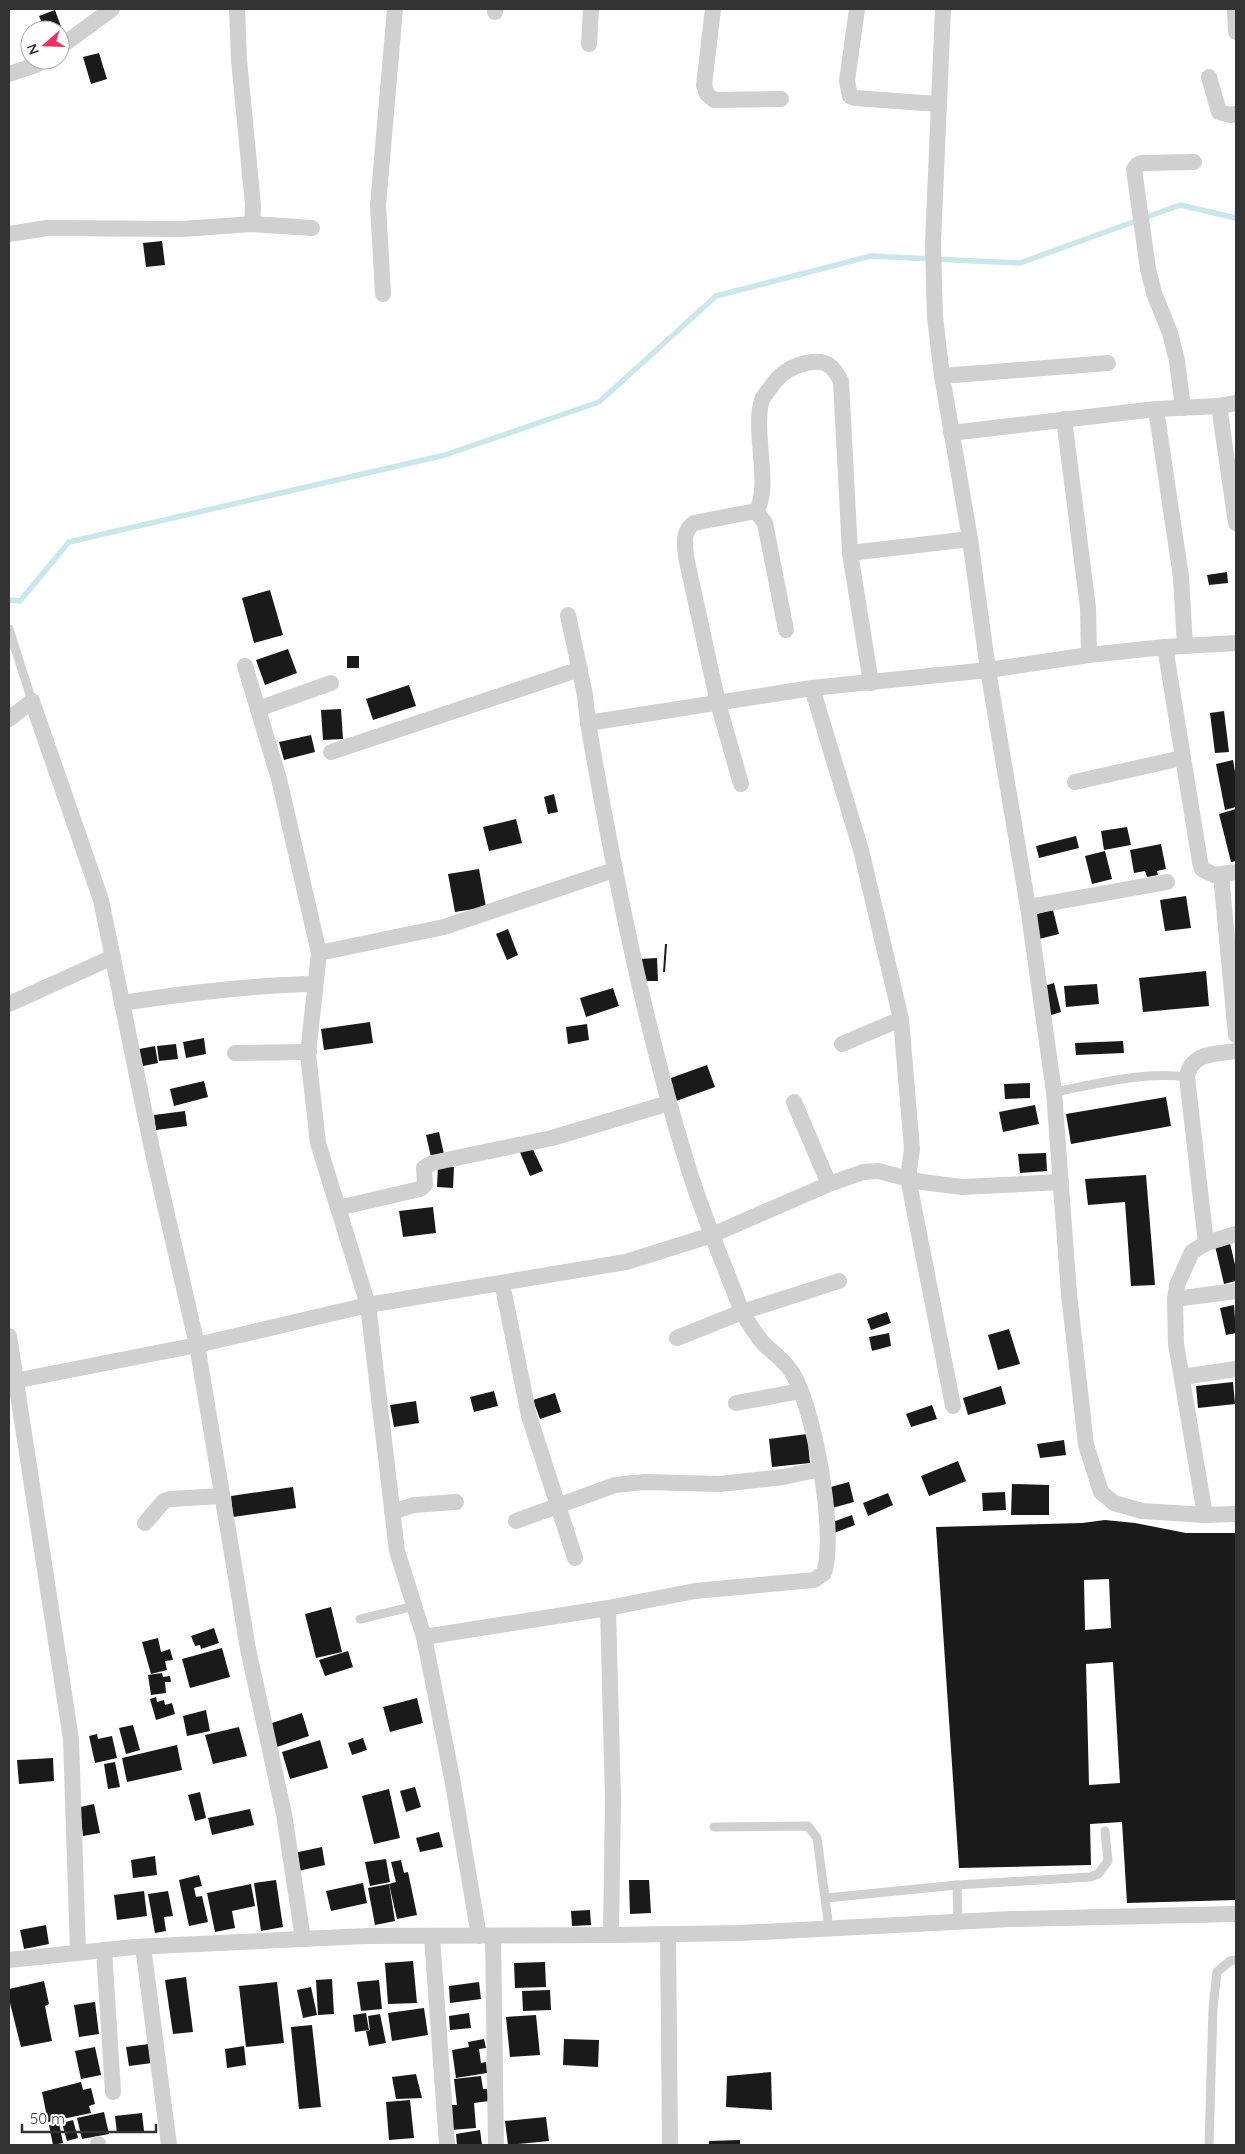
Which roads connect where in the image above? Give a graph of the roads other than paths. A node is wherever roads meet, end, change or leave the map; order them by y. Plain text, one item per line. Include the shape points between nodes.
1 (112, 9) edge
2 (237, 9) edge
3 (396, 9) edge
4 (591, 9) edge
5 (713, 9) edge
6 (857, 9) edge
7 (943, 9) edge
8 (1235, 9) edge
9 (1236, 32) edge
10 (70, 40) edge
11 (589, 44) dead end
12 (21, 70) edge
13 (9, 74) edge
14 (1209, 77) dead end
15 (781, 99) dead end
16 (938, 104) junction
17 (1236, 114) edge
18 (1194, 162) dead end
19 (252, 224) junction
20 (312, 228) dead end
21 (9, 234) edge
22 (383, 294) dead end
23 (1108, 363) dead end
24 (942, 376) junction
25 (1236, 403) edge
26 (1219, 406) junction
27 (1183, 408) junction
28 (1156, 409) junction
29 (1064, 419) junction
30 (951, 433) junction
31 (756, 510) junction
32 (1236, 523) edge
33 (970, 539) junction
34 (850, 553) junction
35 (568, 615) dead end
36 (9, 629) edge
37 (786, 630) dead end
38 (1236, 643) edge
39 (1185, 646) junction
40 (1166, 647) junction
41 (1089, 655) junction
42 (245, 666) dead end
43 (580, 669) junction
44 (988, 670) junction
45 (331, 683) dead end
46 (871, 683) junction
47 (812, 688) junction
48 (32, 701) junction
49 (718, 703) junction
50 (258, 709) junction
51 (9, 719) edge
52 (588, 723) junction
53 (331, 752) dead end
54 (1182, 758) junction
55 (1075, 782) dead end
56 (742, 784) dead end
57 (614, 870) junction
58 (1229, 873) edge
59 (1167, 882) dead end
60 (1028, 907) junction
61 (319, 953) junction
62 (113, 957) junction
63 (315, 984) junction
64 (9, 1004) edge
65 (122, 1004) junction
66 (901, 1020) junction
67 (1236, 1035) edge
68 (842, 1044) dead end
69 (1236, 1051) edge
70 (309, 1052) junction
71 (236, 1054) dead end
72 (1187, 1076) junction
73 (1054, 1092) junction
74 (669, 1102) junction
75 (794, 1102) dead end
76 (908, 1178) junction
77 (1061, 1182) junction
78 (830, 1184) junction
79 (338, 1208) junction
80 (1236, 1234) edge
81 (712, 1235) junction
82 (1206, 1242) junction
83 (839, 1281) dead end
84 (502, 1282) junction
85 (1236, 1291) edge
86 (1175, 1298) junction
87 (368, 1305) junction
88 (742, 1312) junction
89 (9, 1336) edge
90 (677, 1338) dead end
91 (196, 1345) junction
92 (1236, 1369) edge
93 (1182, 1377) junction
94 (12, 1381) edge
95 (801, 1391) junction
96 (736, 1402) dead end
97 (953, 1406) dead end
98 (821, 1469) junction
99 (222, 1496) junction
100 (456, 1502) dead end
101 (558, 1505) junction
102 (392, 1512) junction
103 (1236, 1514) edge
104 (1205, 1515) junction
105 (516, 1521) dead end
106 (145, 1522) dead end
107 (575, 1558) dead end
108 (414, 1606) junction
109 (608, 1608) junction
110 (360, 1619) dead end
111 (424, 1638) junction
112 (714, 1826) dead end
113 (1105, 1831) dead end
114 (957, 1885) junction
115 (826, 1898) junction
116 (1236, 1914) edge
117 (958, 1922) junction
118 (829, 1928) junction
119 (668, 1934) junction
120 (432, 1936) junction
121 (486, 1936) junction
122 (611, 1936) junction
123 (303, 1939) junction
124 (143, 1947) junction
125 (104, 1950) junction
126 (78, 1952) junction
127 (9, 1960) edge
128 (1236, 1960) edge
129 (114, 2092) dead end
130 (168, 2145) edge
131 (446, 2145) edge
132 (496, 2145) edge
133 (670, 2145) edge
134 (1209, 2145) edge

1 - 10 street
2 - 19 street
3 - 22 street via 378,205
4 - 11 street
5 - 15 street via 704,84 707,94 714,100
6 - 16 street via 847,81 850,96
7 - 16 street
8 - 9 street
12 - 13 street
14 - 17 street via 1219,112
16 - 24 street via 933,243 935,317
18 - 27 street via 1142,163 1134,169 1148,269 1170,333
19 - 20 street
19 - 21 street via 182,229 47,228
23 - 24 street
24 - 30 street
25 - 26 street
26 - 27 street
26 - 32 street
27 - 28 street
28 - 29 street
28 - 39 street via 1181,577
29 - 30 street
29 - 41 street via 1088,608
30 - 33 street
31 - 34 street via 762,489 759,421 762,399 779,376 791,368 825,362 841,382
31 - 37 street via 765,523
31 - 49 street via 694,523 685,534 686,557
33 - 34 street
33 - 44 street
34 - 46 street
35 - 43 street
36 - 48 lane
38 - 39 street
39 - 40 street
40 - 41 street
40 - 54 street
41 - 44 street
42 - 50 street
43 - 52 street
43 - 53 street
44 - 46 street
44 - 60 street
45 - 50 street
46 - 47 street
47 - 49 street
47 - 66 street via 861,850
48 - 51 street
48 - 62 street via 101,900
49 - 52 street
49 - 56 street
50 - 61 street via 279,778
52 - 57 street
54 - 55 street
54 - 58 street via 1202,869 1207,873
57 - 61 street via 444,927
57 - 74 street
58 - 67 street
59 - 60 street
60 - 73 street
61 - 63 street
62 - 64 street
62 - 65 street
63 - 65 street via 187,992
63 - 70 street
65 - 91 street
66 - 68 street
66 - 76 street via 912,1149
69 - 72 street via 1201,1056 1191,1063
70 - 71 street
70 - 79 street via 318,1143
72 - 73 lane via 1139,1077
72 - 82 street
73 - 77 street
74 - 79 street via 552,1138 432,1163 424,1168 426,1185 420,1189
74 - 81 street via 688,1169
75 - 78 street
76 - 77 street via 962,1187
76 - 78 street via 878,1171 863,1172
76 - 97 street
77 - 104 street via 1068,1294 1086,1444 1101,1492 1114,1503 1142,1511
78 - 81 street
79 - 87 street
80 - 82 street
81 - 84 street via 626,1262
81 - 88 street
82 - 86 street via 1192,1252 1176,1285
83 - 88 street
84 - 87 street
84 - 101 street via 529,1416
85 - 86 street
86 - 93 street via 1176,1344
87 - 91 street
87 - 102 street
88 - 90 street
88 - 95 street via 753,1332 791,1370
89 - 94 street
91 - 94 street
91 - 99 street
92 - 93 street
93 - 104 street
94 - 126 street via 71,1739
95 - 96 street
95 - 98 street
98 - 101 street via 720,1484 644,1482 615,1485
98 - 109 street via 828,1558 824,1573 819,1578 695,1591
99 - 106 street via 170,1499
99 - 123 street via 248,1649 284,1814
100 - 102 street via 414,1505
101 - 105 street
101 - 107 street
102 - 108 street via 397,1551
103 - 104 street
108 - 110 lane
108 - 111 street
109 - 111 street
109 - 122 street via 613,1800
111 - 121 street
112 - 115 lane via 808,1826 818,1838
113 - 114 lane via 1108,1861 1105,1868 1090,1877
114 - 115 lane
114 - 117 lane
115 - 118 lane
116 - 117 street
117 - 118 street
118 - 119 street
119 - 122 street
119 - 133 street
120 - 121 street
120 - 123 street
120 - 131 street
121 - 122 street
121 - 132 street
123 - 124 street
124 - 125 street
124 - 130 street
125 - 126 street
125 - 129 street
126 - 127 street
128 - 134 lane via 1217,1972

